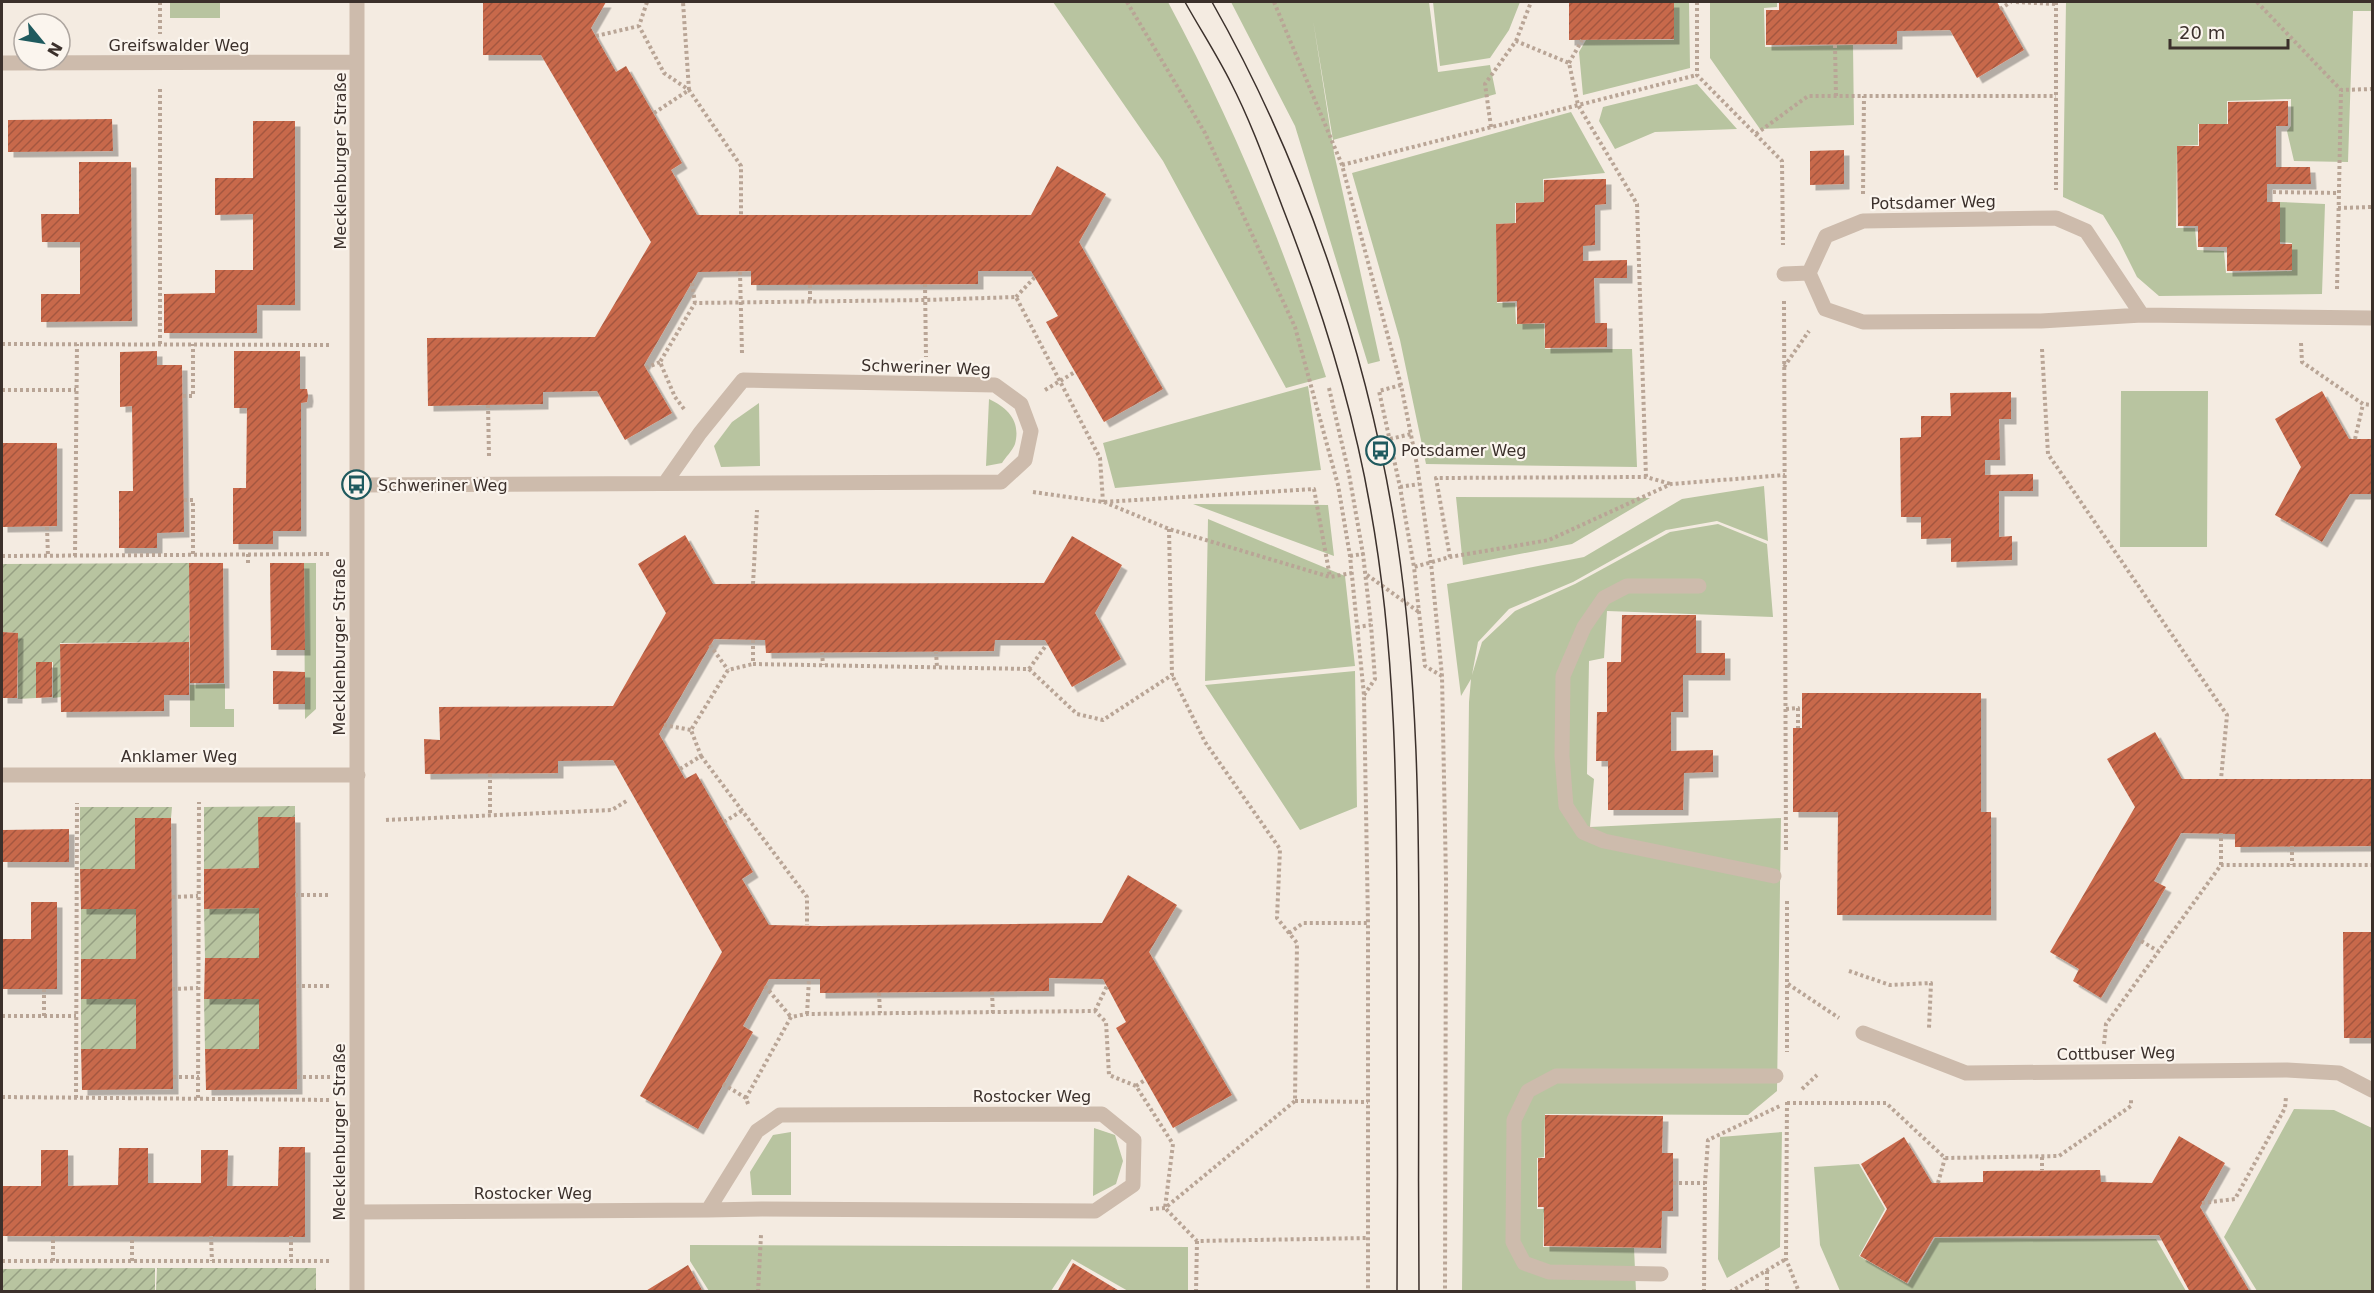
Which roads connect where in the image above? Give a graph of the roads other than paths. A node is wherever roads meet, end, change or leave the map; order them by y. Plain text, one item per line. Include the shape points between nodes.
1 (357, 2) edge
2 (357, 62) junction
3 (2, 63) edge
4 (1809, 273) junction
5 (1784, 274) road end
6 (2142, 315) junction
7 (2373, 318) edge
8 (665, 483) junction
9 (357, 485) junction
10 (1699, 586) dead end
11 (2, 775) edge
12 (358, 775) junction
13 (1774, 876) dead end
14 (1863, 1033) road end
15 (1776, 1076) dead end
16 (2373, 1090) edge
17 (708, 1210) junction
18 (357, 1212) junction
19 (1661, 1274) dead end
20 (357, 1292) edge

1 - 2 street, Mecklenburger Straße
2 - 3 street, Greifswalder Weg
2 - 9 street, Mecklenburger Straße
4 - 5 street
4 - 6 street via 1825,309 1863,322 2041,321
4 - 6 street, Potsdamer Weg via 1826,236 1863,220 2056,218 2086,231
6 - 7 street
8 - 8 street, Schweriner Weg via 743,380 995,385 1021,404 1031,431 1025,460 1001,482
8 - 9 street
9 - 12 street, Mecklenburger Straße
10 - 13 street via 1627,586 1604,598 1584,627 1563,676 1566,806 1583,832 1604,841
11 - 12 street, Anklamer Weg
12 - 18 street, Mecklenburger Straße
14 - 16 street, Cottbuser Weg via 1966,1072 2287,1070 2339,1073
15 - 19 street via 1556,1076 1528,1091 1514,1120 1513,1242 1524,1263 1549,1272
17 - 17 street, Rostocker Weg via 1095,1211 1133,1185 1134,1140 1102,1114 780,1114 757,1131
17 - 18 street, Rostocker Weg
18 - 20 street, Mecklenburger Straße

